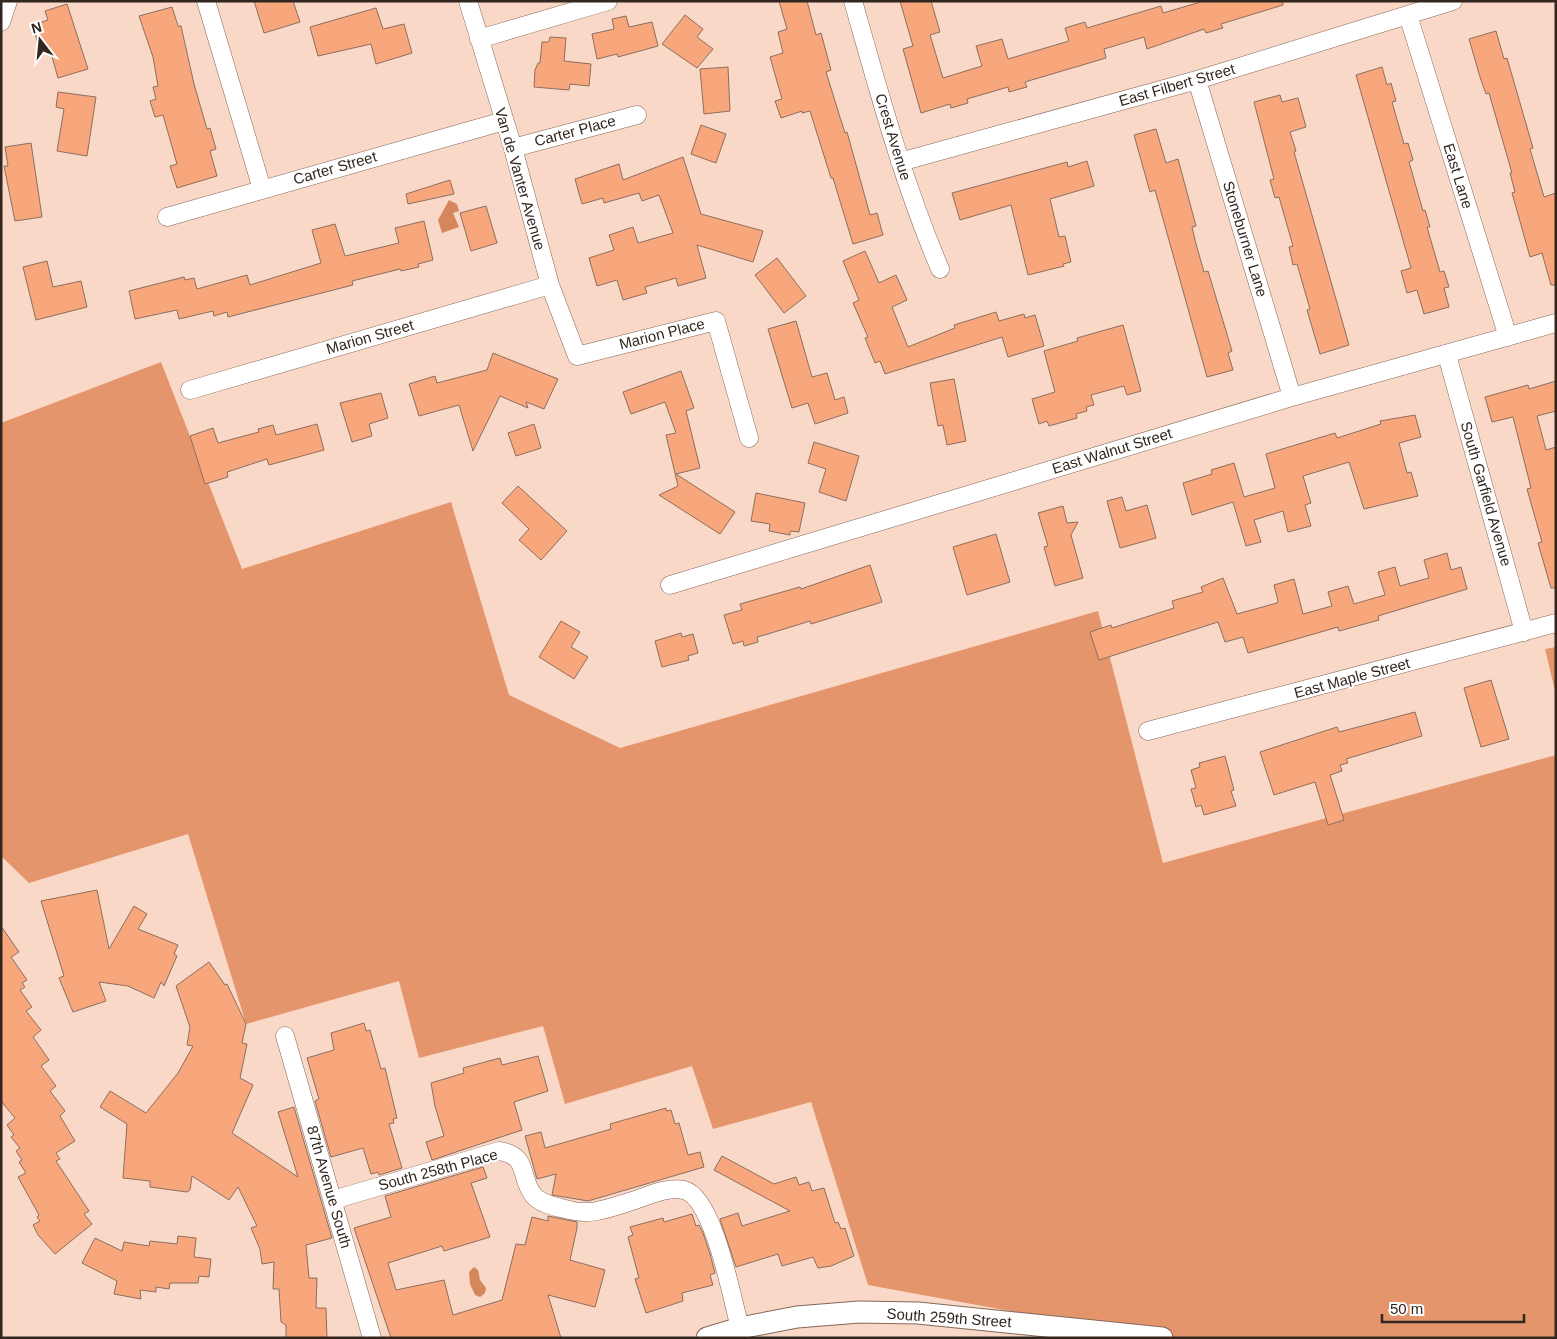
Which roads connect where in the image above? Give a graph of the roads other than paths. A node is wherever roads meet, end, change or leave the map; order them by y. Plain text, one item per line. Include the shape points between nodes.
1 (8, 1) edge
2 (206, 1) edge
3 (468, 1) edge
4 (608, 1) edge
5 (853, 1) edge
6 (1453, 1) edge
7 (1408, 15) junction
8 (1, 22) edge
9 (479, 39) junction
10 (1197, 80) junction
11 (636, 115) dead end
12 (504, 121) junction
13 (512, 148) junction
14 (900, 162) junction
15 (262, 188) junction
16 (166, 217) dead end
17 (940, 269) dead end
18 (550, 285) junction
19 (1556, 323) edge
20 (1508, 337) junction
21 (1447, 355) junction
22 (578, 356) joint
23 (190, 390) dead end
24 (1292, 397) junction
25 (750, 438) dead end
26 (670, 585) dead end
27 (1556, 623) edge
28 (1524, 632) junction
29 (1148, 731) dead end
30 (285, 1036) dead end
31 (332, 1200) junction
32 (740, 1328) junction
33 (372, 1338) edge
34 (707, 1338) edge
35 (1162, 1338) edge

1 - 8 street
2 - 15 street
3 - 9 street, Van de Vanter Avenue
4 - 9 street
5 - 14 street, Crest Avenue
6 - 7 street, East Filbert Street
7 - 10 street, East Filbert Street
7 - 20 street, East Lane
9 - 12 street, Van de Vanter Avenue
10 - 14 street, East Filbert Street
10 - 24 street, Stoneburner Lane
11 - 13 street, Carter Place
12 - 13 street, Van de Vanter Avenue
12 - 15 street, Carter Street
13 - 18 street, Van de Vanter Avenue
14 - 17 street, Crest Avenue
15 - 16 street, Carter Street
18 - 22 street, Van de Vanter Avenue
18 - 23 street, Marion Street
19 - 20 street, East Walnut Street
20 - 21 street, East Walnut Street
21 - 24 street, East Walnut Street
21 - 28 street, South Garfield Avenue
22 - 25 street, Marion Place via 716,321
24 - 26 street, East Walnut Street
27 - 28 street, East Maple Street
28 - 29 street, East Maple Street
30 - 31 street, 87th Avenue South
31 - 32 street, South 258th Place via 500,1151 519,1161 530,1189 538,1199 575,1212 611,1208 662,1191 686,1191 694,1195 705,1209
31 - 33 street, 87th Avenue South
32 - 34 street, South 259th Street
32 - 35 street, South 259th Street via 797,1316 918,1312

